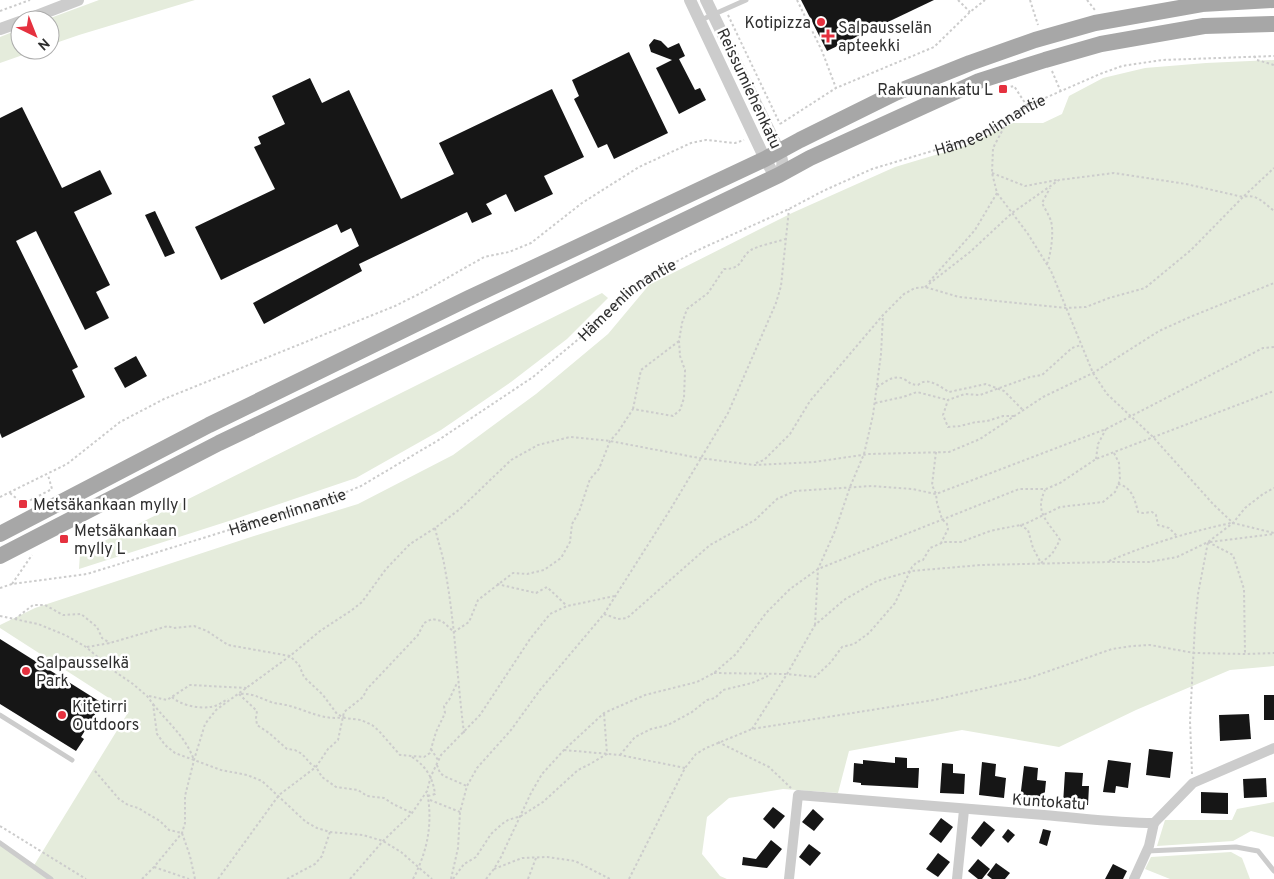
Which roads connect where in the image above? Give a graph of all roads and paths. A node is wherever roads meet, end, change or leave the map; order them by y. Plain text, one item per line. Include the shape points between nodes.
1 (30, 0) edge
2 (78, 0) edge
3 (690, 0) edge
4 (706, 0) edge
5 (746, 0) edge
6 (798, 0) edge
7 (958, 0) edge
8 (985, 0) edge
9 (1030, 0) edge
10 (1274, 0) edge
11 (1212, 2) edge
12 (1182, 4) edge
13 (52, 10) edge
14 (0, 11) edge
15 (719, 11) junction
16 (970, 12) junction
17 (701, 20) junction
18 (1274, 24) edge
19 (1039, 27) dead end
20 (1253, 56) junction
21 (1274, 56) edge
22 (1274, 65) edge
23 (1051, 67) dead end
24 (836, 88) junction
25 (994, 91) dead end
26 (1060, 92) junction
27 (1027, 106) junction
28 (1009, 118) junction
29 (774, 127) junction
30 (754, 137) junction
31 (772, 155) junction
32 (1274, 168) edge
33 (992, 174) junction
34 (779, 175) junction
35 (1059, 180) junction
36 (1051, 186) junction
37 (997, 193) junction
38 (1243, 197) junction
39 (788, 209) junction
40 (1274, 211) edge
41 (1012, 214) junction
42 (785, 239) junction
43 (1047, 264) junction
44 (1273, 285) edge
45 (925, 286) junction
46 (1066, 308) junction
47 (884, 315) junction
48 (679, 341) junction
49 (1081, 345) junction
50 (1274, 347) edge
51 (1093, 373) junction
52 (876, 388) junction
53 (997, 389) junction
54 (1274, 391) edge
55 (948, 400) junction
56 (875, 403) junction
57 (633, 409) junction
58 (1023, 410) junction
59 (1014, 416) junction
60 (1130, 416) junction
61 (1106, 429) junction
62 (1153, 437) junction
63 (610, 441) junction
64 (936, 452) junction
65 (1114, 452) junction
66 (864, 454) junction
67 (700, 458) junction
68 (1096, 459) junction
69 (754, 464) junction
70 (48, 475) junction
71 (1118, 484) junction
72 (850, 487) junction
73 (1274, 488) edge
74 (1046, 489) junction
75 (10, 493) junction
76 (936, 494) junction
77 (0, 497) edge
78 (1044, 515) junction
79 (942, 519) junction
80 (1233, 523) junction
81 (1020, 525) junction
82 (435, 528) junction
83 (1274, 533) edge
84 (0, 534) edge
85 (1177, 536) junction
86 (1208, 542) junction
87 (941, 543) junction
88 (33, 554) dead end
89 (0, 556) edge
90 (1109, 562) junction
91 (1041, 563) junction
92 (818, 569) junction
93 (911, 571) junction
94 (12, 584) junction
95 (497, 584) junction
96 (0, 588) edge
97 (616, 595) junction
98 (567, 606) junction
99 (604, 614) junction
100 (0, 616) edge
101 (15, 619) junction
102 (815, 625) junction
103 (454, 632) junction
104 (110, 643) junction
105 (86, 647) junction
106 (1274, 652) edge
107 (1194, 653) junction
108 (1245, 654) junction
109 (290, 656) junction
110 (714, 673) junction
111 (770, 674) junction
112 (787, 674) junction
113 (457, 683) junction
114 (247, 688) junction
115 (239, 694) junction
116 (147, 696) junction
117 (235, 696) junction
118 (172, 697) junction
119 (153, 704) junction
120 (604, 713) junction
121 (0, 716) edge
122 (344, 717) junction
123 (752, 730) junction
124 (464, 733) junction
125 (718, 742) junction
126 (1274, 748) edge
127 (432, 749) junction
128 (564, 750) junction
129 (607, 754) junction
130 (620, 755) junction
131 (411, 757) junction
132 (72, 760) dead end
133 (194, 760) junction
134 (438, 761) junction
135 (437, 764) junction
136 (316, 767) junction
137 (685, 768) junction
138 (95, 771) dead end
139 (431, 776) junction
140 (1192, 783) junction
141 (467, 786) junction
142 (427, 791) junction
143 (278, 795) junction
144 (798, 795) junction
145 (429, 798) junction
146 (964, 810) junction
147 (460, 812) junction
148 (412, 813) junction
149 (521, 816) junction
150 (1154, 823) junction
151 (0, 826) edge
152 (330, 832) junction
153 (182, 833) junction
154 (383, 841) junction
155 (0, 842) edge
156 (1147, 851) junction
157 (536, 857) junction
158 (154, 867) junction
159 (419, 867) junction
160 (494, 869) junction
161 (1274, 872) edge
162 (51, 879) edge
163 (86, 879) edge
164 (142, 879) edge
165 (189, 879) edge
166 (195, 879) edge
167 (218, 879) edge
168 (287, 879) edge
169 (350, 879) edge
170 (413, 879) edge
171 (432, 879) edge
172 (452, 879) edge
173 (486, 879) edge
174 (528, 879) edge
175 (610, 879) edge
176 (629, 879) edge
177 (789, 879) edge
178 (957, 879) edge
179 (1134, 879) edge

1 - 14 path
2 - 13 street
3 - 17 street, Reissumiehenkatu
4 - 15 street, Reissumiehenkatu
5 - 15 lane
6 - 24 path
7 - 16 path
8 - 16 path
9 - 19 path
10 - 11 main road
11 - 12 main road
12 - 31 main road via 1095,23 970,63 895,93
15 - 17 lane
15 - 29 street, Reissumiehenkatu
15 - 29 path
16 - 24 path via 934,47
17 - 30 street, Reissumiehenkatu
18 - 34 main road via 1204,26 1101,44 1045,60 979,81
20 - 21 path, Hämeenlinnantie
20 - 22 path
20 - 26 path, Hämeenlinnantie via 1140,62 1100,74
23 - 26 path
24 - 29 path
25 - 27 path via 1014,86
26 - 27 path, Hämeenlinnantie
27 - 28 path, Hämeenlinnantie
28 - 33 path via 993,148
28 - 39 path, Hämeenlinnantie via 969,140 872,169
29 - 31 street, Reissumiehenkatu
30 - 31 street, Reissumiehenkatu
30 - 70 path via 735,143 706,140 691,143 639,167 582,203 531,243 484,257 395,306 164,399 120,422
31 - 34 street, Reissumiehenkatu via 772,171
31 - 84 main road via 209,425
32 - 38 path
33 - 35 path via 1026,186
33 - 37 path
34 - 89 main road via 220,443
35 - 36 path
35 - 38 path via 1114,173
36 - 41 path
36 - 43 path via 1042,203 1051,222 1052,243
37 - 41 path
37 - 45 path via 975,230
38 - 40 path via 1256,197
38 - 46 path via 1191,250 1145,288 1086,307
39 - 42 path
39 - 94 path, Hämeenlinnantie via 648,277 629,290 581,337 533,377 437,441 361,486 87,574
41 - 43 path
41 - 45 path
42 - 48 path via 752,249 742,264 724,269 708,293 687,309
42 - 67 path via 781,286 776,303 728,413
43 - 46 path
44 - 51 path via 1160,331
45 - 46 path via 959,296
45 - 47 path via 904,294
46 - 49 path
47 - 52 path
47 - 69 path via 810,401 790,434 764,460
48 - 57 path via 641,370
48 - 57 path via 685,370 680,410 673,416
49 - 51 path
49 - 53 path via 1072,348 1042,375
50 - 60 path via 1263,348
51 - 58 path via 1043,396
51 - 60 path via 1107,394
52 - 53 path via 888,380 899,378 913,385 929,381 949,392 986,384
52 - 56 path
53 - 55 path
53 - 58 path via 1004,391
54 - 62 path
55 - 56 path via 916,392
55 - 59 path via 943,414 948,426
56 - 66 path
57 - 63 path
58 - 59 path
59 - 64 path via 980,439 949,452
60 - 61 path
60 - 62 path
61 - 68 path via 1098,444
61 - 76 path
62 - 65 path
62 - 80 path
63 - 67 path
63 - 82 path via 570,437 538,445 511,460 460,510
63 - 95 path via 590,479 572,524 570,542 560,558 544,570 513,573
64 - 66 path
64 - 76 path via 932,485
65 - 68 path
65 - 71 path via 1121,471
66 - 69 path via 814,462
66 - 72 path
67 - 69 path
67 - 97 path
68 - 74 path
70 - 75 path
70 - 75 path via 52,489 23,504
71 - 78 path via 1115,492 1103,502 1060,507
71 - 85 path via 1135,498 1138,512 1152,512 1158,525 1169,528
72 - 76 path via 882,486
72 - 92 path
72 - 99 path via 795,491 777,499 755,520 710,545 627,618 618,619
73 - 80 path via 1245,508
74 - 78 path via 1040,510
74 - 79 path via 1019,489
75 - 77 path
76 - 79 path
78 - 81 path
78 - 91 path via 1060,540 1052,554
79 - 87 path via 948,529
79 - 92 path
80 - 83 path
80 - 85 path
80 - 86 path
81 - 87 path via 990,531 961,542
81 - 91 path via 1028,530
82 - 103 path via 445,568
82 - 109 path via 398,555 362,602 320,630
83 - 86 path
85 - 90 path
86 - 90 path via 1177,557 1149,562
86 - 107 path via 1198,594
86 - 108 path via 1233,555 1244,588
87 - 93 path via 930,548
88 - 94 path
90 - 91 path
91 - 93 path
92 - 102 path
92 - 110 path via 790,589 766,613 736,654
93 - 102 path via 878,581 844,600
93 - 112 path via 895,603 869,633 854,644 842,647 815,677
94 - 96 path, Hämeenlinnantie
95 - 98 path via 536,593 547,588
95 - 103 path via 478,600 469,622
97 - 98 path
97 - 99 path
98 - 124 path via 550,614 535,632 480,715
99 - 141 path via 477,768
100 - 101 path
101 - 104 path via 33,605 45,605 63,615 81,614
101 - 105 path via 38,624
102 - 112 path
103 - 113 path
103 - 122 path via 442,621 432,619 424,623 418,635 366,689 363,697 344,712
104 - 105 path
104 - 109 path via 168,626 194,626 228,645
105 - 116 path
106 - 108 path
107 - 108 path
107 - 123 path via 1150,645 1112,649 1029,678 934,700
107 - 140 path via 1190,721
109 - 114 path
109 - 122 path via 333,710
110 - 111 path
110 - 120 path via 697,682 645,695
111 - 112 path
111 - 130 path via 752,683 723,690 668,725 635,737
112 - 123 path
113 - 124 path
113 - 127 path via 444,706 445,713
114 - 115 path
114 - 118 path via 190,685
115 - 117 path
115 - 122 path via 250,693 318,716
115 - 136 path via 257,711 257,725
116 - 118 path via 167,700
116 - 119 path
117 - 118 path via 210,707 187,704
117 - 133 path via 216,710 205,724
119 - 133 path via 189,746
119 - 133 path via 157,734 165,745 175,753
120 - 128 path
120 - 129 path
121 - 132 lane
122 - 131 path via 372,725 400,755
122 - 136 path via 338,740
123 - 125 path
124 - 134 path
125 - 137 path via 696,754
125 - 144 path via 769,767
126 - 140 street
127 - 131 path via 424,757
127 - 134 path
128 - 129 path
128 - 149 path via 542,774
129 - 130 path
129 - 149 path via 578,770 543,802
130 - 137 path
131 - 139 path
133 - 143 path via 262,780
133 - 153 path via 185,796
134 - 135 path
135 - 139 path
135 - 141 path via 444,776
136 - 143 path
136 - 148 path via 322,777 336,787 384,798
137 - 176 path
138 - 153 path via 119,799 160,821 169,830
139 - 142 path
139 - 145 path via 435,794
140 - 150 street
141 - 147 path
142 - 145 path
142 - 148 path
143 - 152 path via 306,822
143 - 167 path
144 - 146 street, Kuntokatu
144 - 177 street
145 - 147 path
145 - 159 path via 428,841
146 - 150 street, Kuntokatu
146 - 178 street
147 - 172 path
148 - 154 path
149 - 160 path
149 - 172 path via 508,820 491,834 476,857 464,864
150 - 156 street
151 - 163 path
152 - 154 path via 363,835
152 - 168 path via 322,856 315,864
153 - 158 path
153 - 166 path
154 - 159 path
154 - 169 path
155 - 162 lane
156 - 161 lane via 1236,847 1258,851
156 - 179 street
157 - 160 path via 522,858
157 - 174 path
157 - 175 path via 575,860
158 - 164 path
158 - 165 path
159 - 170 path
159 - 171 path
160 - 173 path

